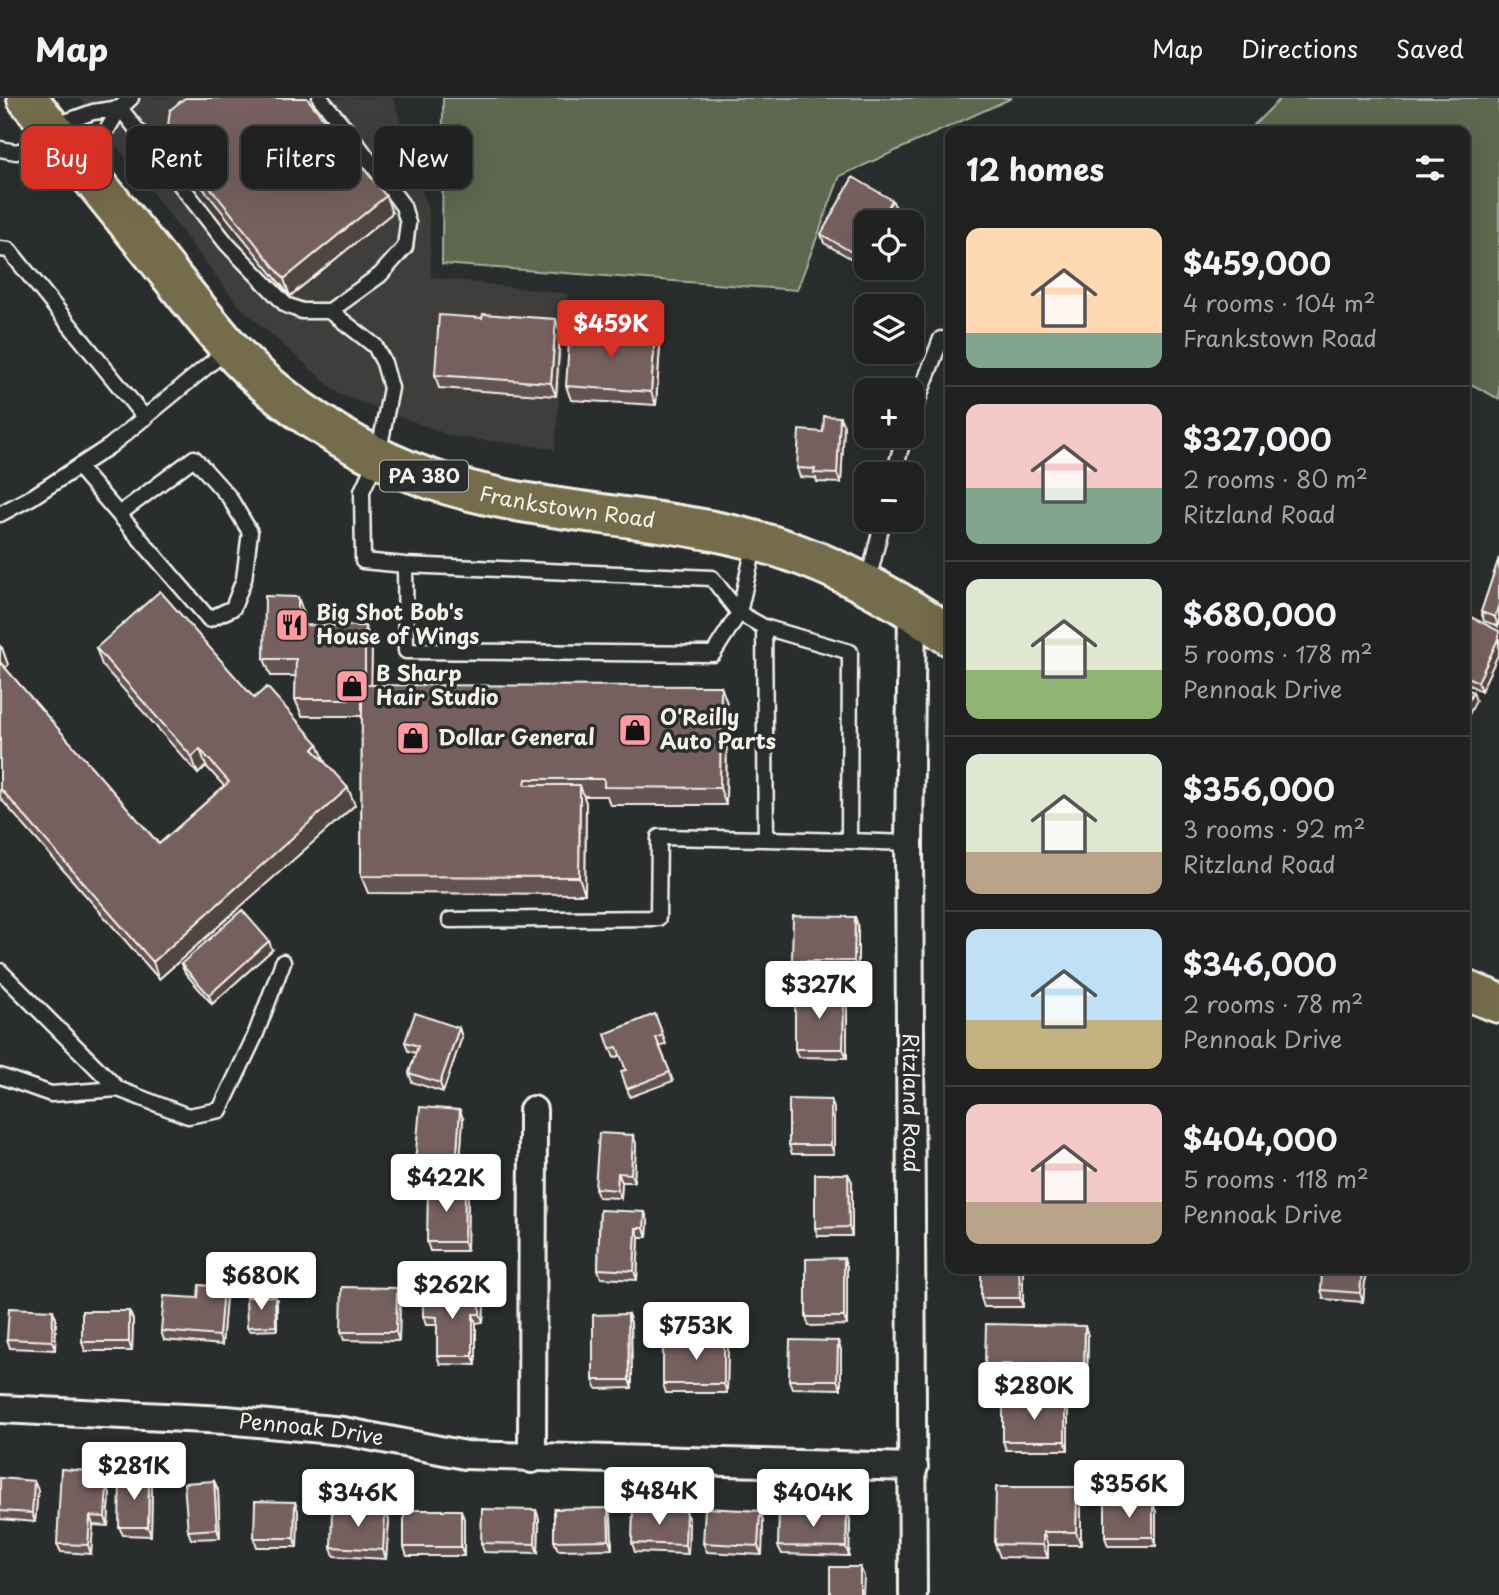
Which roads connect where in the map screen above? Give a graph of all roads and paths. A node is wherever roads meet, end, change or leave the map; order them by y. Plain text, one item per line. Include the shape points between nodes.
1 (27, 98) edge
2 (320, 98) edge
3 (125, 103) edge
4 (50, 126) edge
5 (54, 126) edge
6 (110, 126) edge
7 (0, 149) edge
8 (21, 150) edge
9 (101, 189) edge
10 (0, 249) edge
11 (330, 311) junction
12 (941, 339) dead end
13 (229, 348) junction
14 (924, 384) edge
15 (145, 418) junction
16 (378, 456) junction
17 (78, 467) junction
18 (0, 514) edge
19 (119, 514) junction
20 (880, 532) edge
21 (756, 541) junction
22 (405, 565) junction
23 (867, 586) junction
24 (912, 608) junction
25 (739, 613) junction
26 (764, 627) junction
27 (945, 632) edge
28 (766, 839) junction
29 (849, 841) junction
30 (909, 843) junction
31 (450, 920) dead end
32 (283, 962) dead end
33 (0, 971) edge
34 (1470, 992) edge
35 (1499, 1003) edge
36 (0, 1076) edge
37 (118, 1089) junction
38 (533, 1110) dead end
39 (0, 1409) edge
40 (532, 1459) junction
41 (914, 1467) junction
42 (914, 1595) edge

1 - 4 main road, Frankstown Road / PA 380
2 - 11 lane via 403,206 408,223 405,247 380,275
3 - 5 lane
3 - 6 lane
3 - 11 lane via 227,244 286,305 302,311
7 - 8 lane
9 - 13 main road, Frankstown Road / PA 380
10 - 15 lane via 9,250
11 - 16 lane via 374,346 384,363 391,388
12 - 14 lane
13 - 15 lane
13 - 16 main road, Frankstown Road / PA 380 via 312,418
15 - 17 lane
16 - 21 main road, Frankstown Road / PA 380 via 462,489
16 - 22 lane via 362,491 363,561
17 - 18 lane
17 - 19 lane
19 - 19 lane via 209,619 233,608 244,579 250,532 229,497 194,458
20 - 23 lane
21 - 23 main road, Frankstown Road / PA 380
21 - 25 lane
22 - 25 lane via 712,578
22 - 25 lane via 406,651 713,654
23 - 24 main road, Frankstown Road / PA 380
24 - 27 main road, Frankstown Road / PA 380
24 - 30 street, Ritzland Road
25 - 26 lane
26 - 28 lane
26 - 29 lane via 850,652
28 - 29 lane
28 - 31 lane via 659,837 658,919
29 - 30 lane
30 - 41 street, Ritzland Road
32 - 37 lane via 220,1110 188,1116
33 - 37 lane
34 - 35 main road
36 - 37 lane via 51,1094
38 - 40 street
39 - 40 street, Pennoak Drive via 226,1420 343,1431 465,1455
40 - 41 street, Pennoak Drive
41 - 42 street, Ritzland Road

